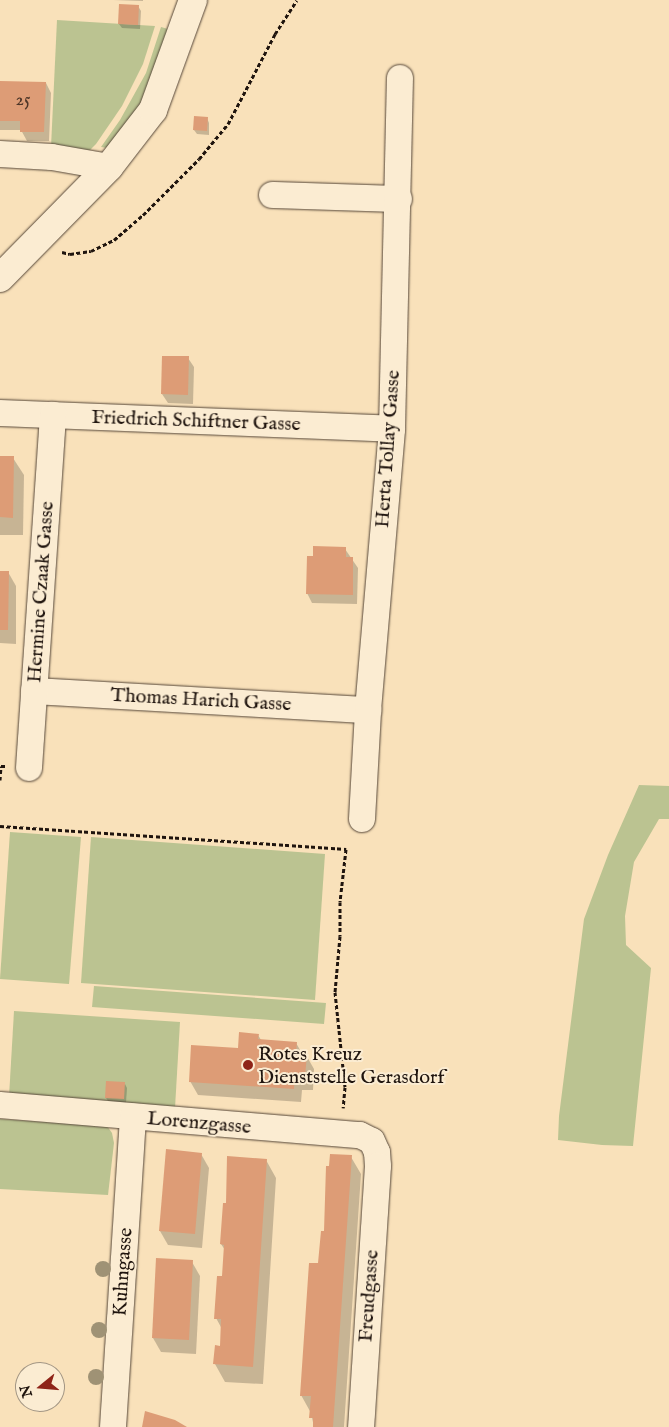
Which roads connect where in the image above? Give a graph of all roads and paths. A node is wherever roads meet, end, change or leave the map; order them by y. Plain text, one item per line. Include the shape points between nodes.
1 (193, 0) edge
2 (297, 0) edge
3 (400, 78) dead end
4 (0, 154) edge
5 (109, 167) junction
6 (272, 195) dead end
7 (399, 199) junction
8 (35, 244) junction
9 (0, 278) edge
10 (0, 413) edge
11 (53, 415) junction
12 (392, 429) junction
13 (34, 691) junction
14 (368, 710) junction
15 (29, 768) dead end
16 (362, 819) dead end
17 (0, 826) edge
18 (0, 1106) edge
19 (133, 1117) junction
20 (341, 1134) junction
21 (378, 1166) joint
22 (113, 1427) edge
23 (361, 1427) edge

1 - 5 street via 153,110
2 - 8 path via 275,34 228,124 199,159 143,215 114,240 91,251 70,254
3 - 7 street, Herta Tollay Gasse
4 - 5 street via 52,157
5 - 8 street
6 - 7 street
7 - 12 street, Herta Tollay Gasse
8 - 9 street
10 - 11 street, Friedrich Schiftner Gasse
11 - 12 street, Friedrich Schiftner Gasse
11 - 13 street, Hermine Czaak Gasse
12 - 14 street, Herta Tollay Gasse
13 - 14 street, Thomas Harich Gasse
13 - 15 street, Hermine Czaak Gasse
14 - 16 street, Herta Tollay Gasse
17 - 20 path via 346,849 335,992 345,1087
18 - 19 street, Lorenzgasse
19 - 20 street, Lorenzgasse
19 - 22 street, Kuhngasse
20 - 21 street, Lorenzgasse via 360,1135 372,1142
21 - 23 street, Freudgasse

